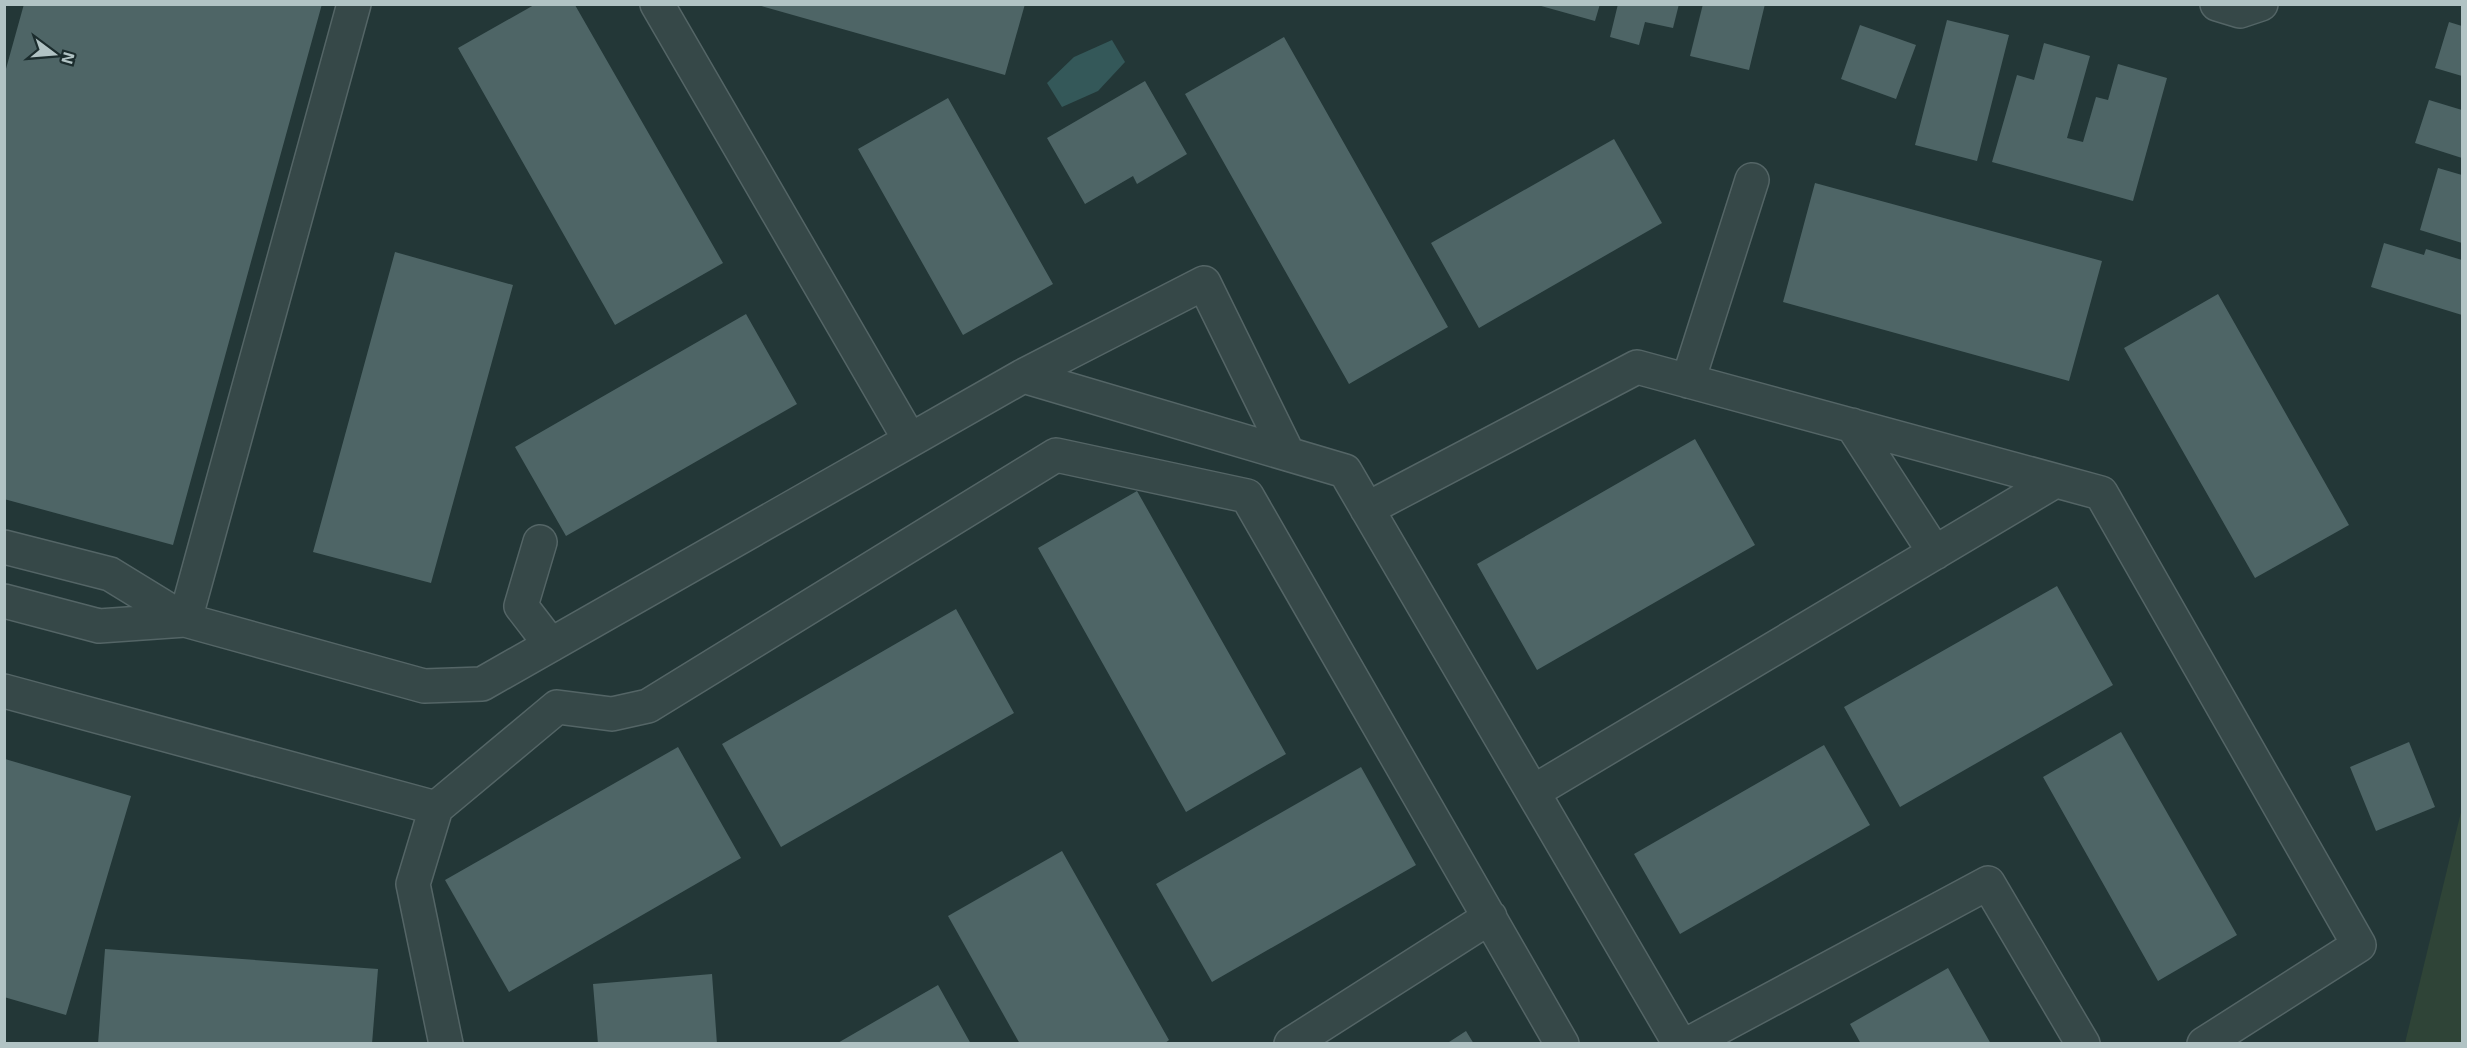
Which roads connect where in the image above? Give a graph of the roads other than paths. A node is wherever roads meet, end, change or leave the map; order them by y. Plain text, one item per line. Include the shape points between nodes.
1 (354, 4) edge
2 (657, 4) edge
3 (2217, 4) edge
4 (2261, 4) edge
5 (1752, 180) dead end
6 (1023, 376) junction
7 (1688, 381) junction
8 (1852, 425) junction
9 (910, 440) junction
10 (1288, 454) junction
11 (2055, 481) junction
12 (1367, 509) junction
13 (540, 542) dead end
14 (4, 547) edge
15 (1935, 553) junction
16 (4, 601) edge
17 (185, 620) junction
18 (551, 645) junction
19 (4, 691) edge
20 (1533, 792) junction
21 (436, 808) junction
22 (1490, 917) junction
23 (447, 1044) edge
24 (1291, 1044) edge
25 (1563, 1044) edge
26 (1680, 1044) edge
27 (1688, 1044) edge
28 (2084, 1044) edge
29 (2204, 1044) edge

1 - 17 street
2 - 9 street
3 - 4 street via 2240,11
5 - 7 street
6 - 9 street
6 - 10 street
6 - 10 street via 1204,283
7 - 8 street
7 - 12 street via 1637,367
8 - 11 street
8 - 15 street
9 - 18 street
10 - 12 street via 1345,471
11 - 15 street
11 - 29 street via 2102,493 2359,945
12 - 20 street
13 - 18 street via 521,606
14 - 17 street via 110,574
15 - 20 street
16 - 17 street via 99,626
17 - 18 street via 424,686 482,684
19 - 21 street
20 - 26 street
21 - 22 street via 557,706 612,714 648,706 1056,455 1247,496
21 - 23 street via 413,884
22 - 24 street
22 - 25 street
27 - 28 street via 1988,883

